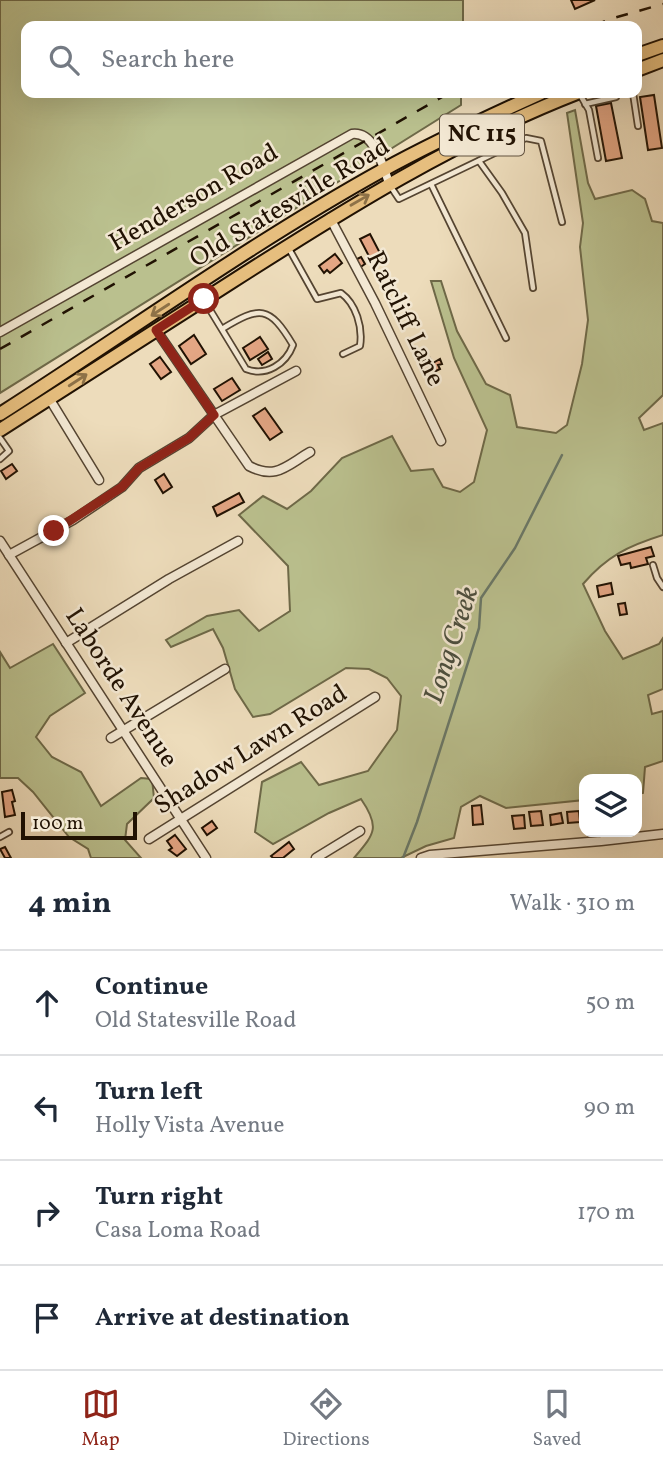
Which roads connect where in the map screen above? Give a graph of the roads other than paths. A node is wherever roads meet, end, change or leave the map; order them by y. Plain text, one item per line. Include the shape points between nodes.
1 (663, 46) edge
2 (642, 53) edge
3 (663, 60) edge
4 (642, 68) edge
5 (530, 98) edge
6 (567, 98) edge
7 (581, 98) edge
8 (612, 98) edge
9 (634, 98) edge
10 (585, 104) junction
11 (639, 126) dead end
12 (598, 158) dead end
13 (479, 161) junction
14 (384, 170) junction
15 (389, 183) junction
16 (431, 184) junction
17 (330, 218) junction
18 (562, 222) dead end
19 (287, 246) junction
20 (533, 288) dead end
21 (204, 299) junction
22 (222, 329) junction
23 (156, 330) junction
24 (0, 332) edge
25 (506, 338) dead end
26 (343, 354) dead end
27 (296, 371) dead end
28 (49, 398) junction
29 (0, 414) edge
30 (214, 415) junction
31 (0, 430) edge
32 (0, 438) edge
33 (441, 441) dead end
34 (310, 452) dead end
35 (0, 459) edge
36 (99, 480) dead end
37 (0, 541) edge
38 (237, 541) dead end
39 (9, 555) junction
40 (653, 565) dead end
41 (663, 587) edge
42 (66, 643) junction
43 (225, 669) dead end
44 (375, 697) dead end
45 (124, 730) junction
46 (111, 738) dead end
47 (182, 819) junction
48 (360, 831) dead end
49 (9, 832) dead end
50 (663, 834) edge
51 (0, 837) edge
52 (149, 839) dead end
53 (206, 858) edge
54 (316, 858) edge
55 (421, 858) edge

1 - 2 main road
3 - 4 main road
5 - 14 main road, Old Statesville Road / NC 115
6 - 15 main road, Old Statesville Road / NC 115
7 - 10 lane
8 - 10 lane
9 - 11 lane
10 - 12 lane
13 - 16 lane
13 - 18 lane via 526,138 541,141
13 - 20 lane via 524,233
14 - 15 street, Henderson Road
14 - 24 street, Henderson Road via 363,135 340,139
14 -> 29 main road, Old Statesville Road / NC 115
15 - 16 lane via 399,199
17 -> 15 main road, Old Statesville Road / NC 115
16 - 25 lane
17 - 19 main road, Old Statesville Road / NC 115
17 - 33 street, Ratcliff Lane
19 - 21 main road, Old Statesville Road / NC 115
19 - 26 lane via 317,299 341,293 350,299 362,332 360,346
21 - 22 lane
21 - 23 main road, Old Statesville Road / NC 115
22 - 22 lane via 246,369 256,373 289,356 293,345 279,321 262,313 248,314
28 -> 23 main road, Old Statesville Road / NC 115
23 - 30 street
27 - 30 street
28 - 31 main road, Old Statesville Road / NC 115
28 - 36 street
30 - 34 street via 249,466 260,471 271,473
30 - 39 street via 189,438 139,468 73,520
32 - 35 lane via 9,451
37 - 39 street, Laborde Avenue
38 - 42 street
39 - 42 street, Laborde Avenue
40 - 41 lane
42 - 45 street, Laborde Avenue
43 - 45 street
44 - 47 street, Shadow Lawn Road
45 - 46 street
45 - 47 street, Laborde Avenue
47 - 52 street, Shadow Lawn Road
47 - 53 street, Laborde Avenue
48 - 54 street
49 - 51 lane
50 - 55 street

